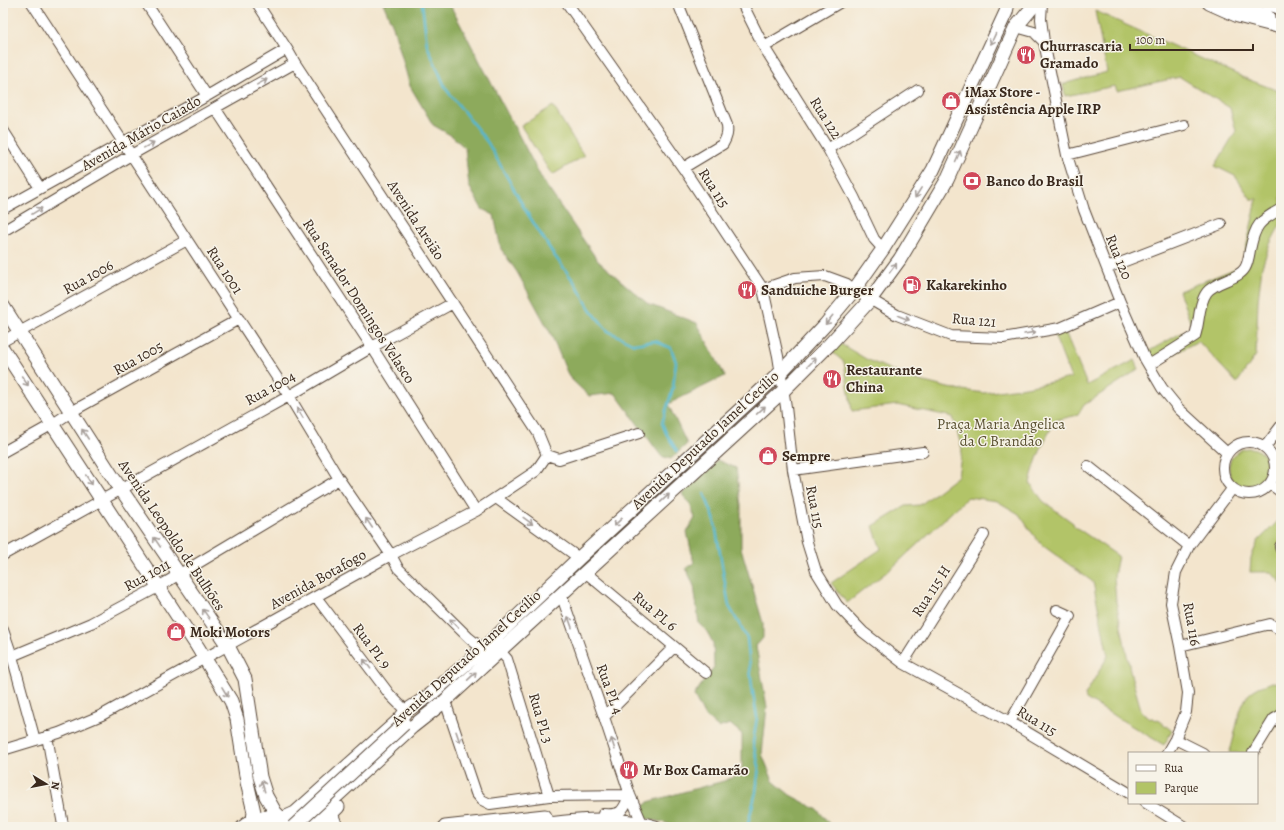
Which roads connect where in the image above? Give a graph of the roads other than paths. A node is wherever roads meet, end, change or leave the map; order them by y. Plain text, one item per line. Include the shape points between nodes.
1 (32, 3) edge
2 (146, 3) edge
3 (257, 3) edge
4 (567, 3) edge
5 (678, 3) edge
6 (742, 3) edge
7 (839, 3) edge
8 (1008, 3) edge
9 (1036, 3) edge
10 (1042, 3) edge
11 (1209, 3) edge
12 (1235, 3) edge
13 (1267, 3) edge
14 (1281, 8) edge
15 (1281, 22) edge
16 (1016, 27) junction
17 (1281, 27) edge
18 (1044, 42) junction
19 (764, 47) junction
20 (287, 49) junction
21 (295, 63) junction
22 (918, 90) dead end
23 (207, 96) junction
24 (215, 108) junction
25 (1184, 125) dead end
26 (3, 130) edge
27 (123, 142) junction
28 (828, 149) junction
29 (131, 155) junction
30 (1067, 155) junction
31 (684, 168) junction
32 (40, 188) junction
33 (3, 209) edge
34 (1281, 209) edge
35 (1221, 224) dead end
36 (3, 231) edge
37 (187, 240) junction
38 (883, 249) junction
39 (1107, 268) junction
40 (763, 288) junction
41 (854, 290) junction
42 (870, 300) junction
43 (453, 302) junction
44 (1120, 302) junction
45 (3, 306) edge
46 (239, 319) junction
47 (20, 332) junction
48 (3, 340) edge
49 (372, 346) junction
50 (3, 349) edge
51 (1149, 365) junction
52 (781, 372) junction
53 (784, 390) junction
54 (289, 396) junction
55 (71, 412) junction
56 (53, 424) junction
57 (1281, 426) edge
58 (639, 433) dead end
59 (1265, 447) junction
60 (3, 452) edge
61 (923, 452) dead end
62 (1226, 452) junction
63 (547, 454) junction
64 (1088, 466) dead end
65 (793, 470) junction
66 (340, 479) junction
67 (1270, 484) junction
68 (121, 489) junction
69 (1232, 489) junction
70 (1281, 492) edge
71 (496, 498) junction
72 (102, 499) junction
73 (476, 510) junction
74 (984, 535) dead end
75 (1281, 545) edge
76 (1189, 546) junction
77 (1281, 550) edge
78 (3, 555) edge
79 (391, 555) junction
80 (579, 558) junction
81 (585, 572) junction
82 (178, 575) junction
83 (158, 587) junction
84 (561, 594) junction
85 (316, 597) junction
86 (1057, 610) dead end
87 (3, 630) edge
88 (1281, 630) edge
89 (228, 646) junction
90 (1180, 646) junction
91 (674, 647) junction
92 (483, 649) junction
93 (500, 650) junction
94 (7, 657) edge
95 (205, 659) junction
96 (903, 663) junction
97 (706, 673) dead end
98 (430, 695) junction
99 (445, 700) junction
100 (406, 711) junction
101 (604, 717) junction
102 (1277, 717) edge
103 (1010, 722) junction
104 (408, 726) junction
105 (48, 736) junction
106 (1175, 739) junction
107 (35, 740) junction
108 (3, 750) edge
109 (1167, 752) edge
110 (1201, 752) edge
111 (1254, 752) edge
112 (1128, 792) edge
113 (630, 795) junction
114 (550, 796) junction
115 (1148, 804) edge
116 (331, 813) junction
117 (282, 818) junction
118 (571, 821) junction
119 (248, 824) edge
120 (642, 824) junction
121 (66, 827) edge
122 (293, 827) edge
123 (299, 827) edge
124 (303, 827) edge
125 (318, 827) edge
126 (336, 827) edge
127 (445, 827) edge
128 (526, 827) edge
129 (655, 827) edge
130 (1185, 827) edge

1 - 27 street, Rua 1001
2 - 23 street
3 - 20 street, Avenida Areião
4 - 31 street, Rua 115
5 - 31 street via 728,132 723,144
6 - 19 street, Rua 122
7 - 19 street
8 -> 38 main road, Avenida Deputado Jamel Cecílio via 933,170
9 - 16 main road, Avenida Deputado Jamel Cecílio
10 - 18 street, Rua 120
11 - 17 main road via 1238,16
12 - 15 main road
13 - 14 main road
16 - 18 street via 1034,32
42 -> 16 main road, Avenida Deputado Jamel Cecílio via 900,259 947,180
18 - 30 street, Rua 120
19 - 28 street, Rua 122
20 - 21 street, Avenida Areião
20 - 23 street, Avenida Mário Caiado
24 -> 21 street, Avenida Mário Caiado
21 - 43 street, Avenida Areião
22 - 28 street
23 - 27 street, Avenida Mário Caiado
29 -> 24 street, Avenida Mário Caiado
24 - 49 street, Rua Senador Domingos Velasco
25 - 30 street
26 - 32 street
27 - 29 street, Rua 1001
27 - 32 street, Avenida Mário Caiado
28 - 38 street, Rua 122 via 874,239
36 -> 29 street, Avenida Mário Caiado
29 - 37 street, Rua 1001
30 - 39 street, Rua 120 via 1084,210
31 - 40 street, Rua 115
32 - 33 street, Avenida Mário Caiado
34 - 51 street via 1257,226 1248,263 1242,273 1212,286 1206,293 1194,336
35 - 39 street
37 - 46 street, Rua 1001
37 - 47 street, Rua 1006
38 - 41 main road, Avenida Deputado Jamel Cecílio
39 - 44 street, Rua 120
40 - 41 street, Rua 121 via 795,278 825,276 847,284
40 - 52 street, Rua 115
41 - 42 street, Rua 121
41 -> 52 main road, Avenida Deputado Jamel Cecílio
42 -> 44 street, Rua 121 via 897,315 951,336 1003,338 1060,328
53 -> 42 main road, Avenida Deputado Jamel Cecílio
43 - 49 street, Rua 1004
43 - 63 street, Avenida Areião via 538,433
44 - 51 street, Rua 120
45 - 47 main road, Avenida Leopoldo de Bulhões
46 - 54 street, Rua 1001
46 - 55 street, Rua 1005
47 - 48 street, Rua 1006
47 - 55 main road, Avenida Leopoldo de Bulhões
49 - 54 street, Rua 1004
49 - 73 street, Rua Senador Domingos Velasco
50 -> 56 main road
51 - 62 street, Rua 120 via 1162,388 1179,409
52 - 53 street, Rua 115
52 -> 80 main road, Avenida Deputado Jamel Cecílio
53 - 65 street, Rua 115
81 -> 53 main road, Avenida Deputado Jamel Cecílio
66 -> 54 street, Rua 1001
54 - 68 street, Rua 1004
55 - 56 street, Rua 1005
68 -> 55 main road, Avenida Leopoldo de Bulhões
56 - 60 street, Rua 1005
56 -> 72 main road
57 - 59 street
58 - 63 street via 559,459
59 - 62 street via 1252,441 1238,443
59 - 67 street via 1274,458 1275,472
61 - 65 street
62 - 69 street via 1222,465 1224,478
63 - 71 street, Avenida Botafogo via 536,471
64 - 76 street
65 - 96 street, Rua 115 via 807,542 816,571 837,605 863,632
79 -> 66 street, Rua 1001
66 - 82 street, Rua 1011
67 - 69 street via 1258,493 1244,494
67 - 70 street
68 - 72 street, Rua 1004
82 -> 68 main road, Avenida Leopoldo de Bulhões
69 - 76 street, Rua 116
71 - 73 street, Avenida Botafogo
71 -> 80 street
72 - 78 street, Rua 1004
72 - 83 main road
73 - 79 street, Avenida Botafogo
74 - 96 street, Rua 115 H
75 - 77 street
76 - 90 street, Rua 116 via 1176,572 1171,603
79 - 85 street, Avenida Botafogo
92 -> 79 street, Rua 1001 via 398,568
80 - 92 main road, Avenida Deputado Jamel Cecílio
81 - 84 main road, Avenida Deputado Jamel Cecílio
81 - 91 street, Rua PL 6
82 - 83 street, Rua 1011
89 -> 82 main road, Avenida Leopoldo de Bulhões
83 - 94 street, Rua 1011 via 91,623
83 - 95 main road
84 - 93 main road, Avenida Deputado Jamel Cecílio
101 -> 84 street, Rua PL 4
85 - 89 street, Avenida Botafogo
100 -> 85 street, Rua PL 9 via 390,695
86 - 103 street via 1070,616
87 - 94 street
88 - 90 street via 1270,624
89 - 95 street, Avenida Botafogo
117 -> 89 main road, Avenida Leopoldo de Bulhões via 275,812 266,796 260,777 245,679
90 - 106 street, Rua 116 via 1188,693 1186,712
91 - 97 street, Rua PL 6
91 - 101 street
92 - 98 main road, Avenida Deputado Jamel Cecílio
99 -> 93 main road, Avenida Deputado Jamel Cecílio
93 - 114 street, Rua PL 3 via 507,659
94 - 107 street
95 - 105 street, Avenida Botafogo via 102,715
95 -> 119 main road via 231,701 237,719 254,812
96 - 103 street, Rua 115
98 - 100 main road, Avenida Deputado Jamel Cecílio
98 - 104 main road, Avenida Deputado Jamel Cecílio
99 - 104 main road, Avenida Deputado Jamel Cecílio
99 -> 114 street via 476,793 482,800 490,804
99 - 116 main road via 429,723
100 - 117 main road, Avenida Deputado Jamel Cecílio via 295,813
113 -> 101 street, Rua PL 4
102 - 111 street
103 - 112 street, Rua 115
104 - 122 main road, Avenida Deputado Jamel Cecílio, bridge
104 - 124 main road, Avenida Deputado Jamel Cecílio
105 - 107 street, Avenida Botafogo
105 - 121 street via 63,825
106 - 109 street, Rua 116
106 - 110 street
107 - 108 street, Avenida Botafogo
113 - 114 street
113 - 118 street via 615,815 583,814
113 - 120 street, Rua PL 4
115 - 130 street
116 - 125 main road
116 - 126 main road
117 - 119 main road via 266,817
117 - 123 main road
118 - 120 main road via 625,821
118 - 127 main road via 551,815
118 - 128 main road
120 - 129 main road

